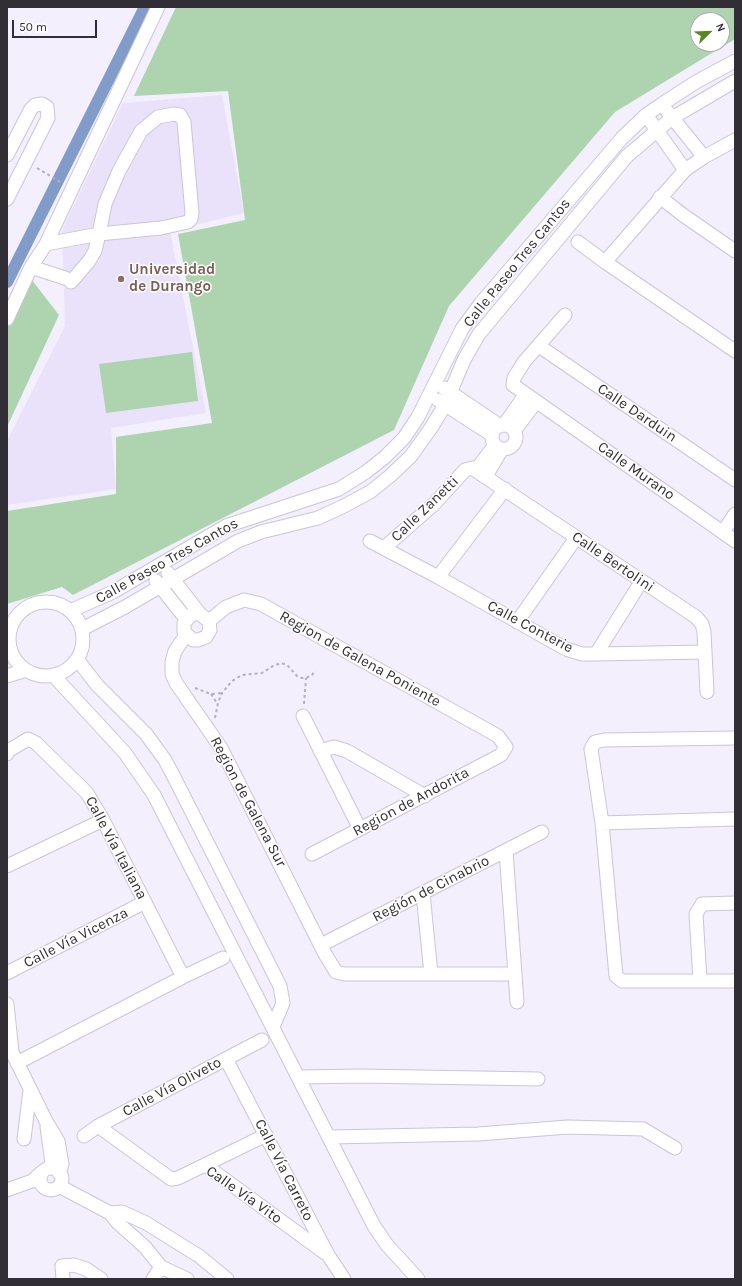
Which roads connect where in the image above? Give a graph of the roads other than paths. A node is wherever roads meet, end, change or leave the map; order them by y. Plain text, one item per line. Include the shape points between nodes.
1 (158, 7) edge
2 (735, 61) edge
3 (735, 81) edge
4 (662, 104) junction
5 (646, 115) junction
6 (672, 118) junction
7 (657, 130) junction
8 (735, 140) edge
9 (7, 155) edge
10 (704, 157) junction
11 (685, 170) junction
12 (660, 197) junction
13 (7, 199) edge
14 (99, 234) junction
15 (578, 242) dead end
16 (46, 244) junction
17 (735, 250) edge
18 (605, 262) junction
19 (31, 267) junction
20 (565, 315) dead end
21 (7, 319) edge
22 (539, 346) junction
23 (735, 350) edge
24 (433, 389) junction
25 (451, 392) junction
26 (525, 395) junction
27 (536, 402) junction
28 (445, 405) junction
29 (501, 435) junction
30 (476, 472) junction
31 (735, 480) edge
32 (505, 489) junction
33 (735, 514) edge
34 (723, 532) junction
35 (576, 538) junction
36 (370, 541) dead end
37 (735, 541) edge
38 (384, 548) junction
39 (162, 564) junction
40 (149, 572) junction
41 (438, 577) junction
42 (173, 579) junction
43 (641, 582) junction
44 (160, 587) junction
45 (70, 611) junction
46 (204, 618) junction
47 (186, 619) junction
48 (517, 622) junction
49 (82, 629) junction
50 (186, 635) junction
51 (8, 648) edge
52 (704, 652) junction
53 (596, 654) junction
54 (77, 659) junction
55 (26, 670) junction
56 (53, 675) junction
57 (7, 676) edge
58 (707, 692) dead end
59 (303, 716) road end
60 (735, 738) edge
61 (506, 747) joint
62 (320, 751) junction
63 (7, 754) edge
64 (425, 796) junction
65 (735, 819) edge
66 (103, 820) junction
67 (602, 823) junction
68 (360, 829) junction
69 (542, 832) dead end
70 (506, 851) junction
71 (312, 854) dead end
72 (7, 866) edge
73 (423, 893) junction
74 (145, 902) junction
75 (735, 903) edge
76 (321, 945) junction
77 (223, 958) dead end
78 (7, 973) edge
79 (431, 974) junction
80 (515, 974) junction
81 (183, 977) junction
82 (700, 980) junction
83 (735, 981) edge
84 (517, 1002) dead end
85 (7, 1004) edge
86 (273, 1027) junction
87 (262, 1040) dead end
88 (226, 1059) junction
89 (17, 1063) junction
90 (298, 1077) junction
91 (538, 1079) dead end
92 (30, 1090) junction
93 (98, 1126) junction
94 (266, 1135) junction
95 (84, 1136) dead end
96 (330, 1137) junction
97 (24, 1138) dead end
98 (675, 1148) dead end
99 (205, 1165) junction
100 (50, 1171) junction
101 (59, 1186) junction
102 (12, 1189) edge
103 (46, 1190) junction
104 (110, 1213) junction
105 (328, 1255) junction
106 (165, 1273) edge
107 (63, 1279) edge
108 (101, 1279) edge
109 (152, 1279) edge
110 (187, 1279) edge
111 (227, 1279) edge
112 (344, 1279) edge
113 (418, 1279) edge

1 - 16 street
2 - 4 street, Calle Paseo Tres Cantos
3 - 6 street, Calle Paseo Tres Cantos
4 - 5 street, Calle Paseo Tres Cantos
4 - 6 street
5 - 7 street
5 - 24 street, Calle Paseo Tres Cantos via 607,155 481,303 462,329
6 - 7 street, Calle Paseo Tres Cantos
6 - 10 street
7 - 11 street
7 - 25 street, Calle Paseo Tres Cantos via 627,156 484,328 464,360
8 - 10 street
9 - 13 street via 31,109 42,104 47,107 48,118
10 - 11 street
11 - 12 street
12 - 17 street
12 - 18 street
14 - 14 street via 105,204 119,171 141,131 158,118 174,114 180,116 184,122 191,219 188,222 161,228
14 - 16 street
14 - 19 street via 93,256 68,280
15 - 18 street
16 - 19 street
18 - 23 street
19 - 21 street
20 - 22 street
22 - 26 street, Calle Murano via 514,378 513,385
22 - 31 street, Calle Darduin
24 - 25 street
24 - 28 street
24 - 39 street, Calle Paseo Tres Cantos via 404,438 366,472 339,489 226,526
25 - 28 street, Calle Paseo Tres Cantos
25 - 29 street
26 - 27 street, Calle Murano
26 - 29 street
27 - 29 street
27 - 34 street, Calle Murano
28 - 29 street
28 - 42 street, Calle Paseo Tres Cantos via 410,456 370,492 318,518 261,532 238,541
29 - 30 street
30 - 32 street, Calle Bertolini
30 - 38 street, Calle Zanetti via 434,504
32 - 35 street, Calle Bertolini
32 - 41 street
33 - 34 street
34 - 37 street, Calle Murano
35 - 43 street, Calle Bertolini
35 - 48 street
36 - 38 street, Calle Conterie
38 - 41 street, Calle Conterie
39 - 40 street, Calle Paseo Tres Cantos
39 - 42 street
40 - 44 street
40 - 45 street, Calle Paseo Tres Cantos
41 - 48 street, Calle Conterie
42 - 44 street, Calle Paseo Tres Cantos
42 - 46 street
43 - 52 street, Calle Bertolini via 696,617 702,624
43 - 53 street
44 - 47 street
44 - 49 street, Calle Paseo Tres Cantos
45 - 49 street
45 - 51 street via 52,602 34,603 26,607 10,628
46 - 47 street via 192,614
46 - 50 street via 210,630 206,637 198,640
46 - 61 street, Region de Galena Poniente via 244,600 260,604 498,736
47 - 50 street via 183,627
48 - 53 street, Calle Conterie via 566,649 582,654
49 - 54 street via 83,642
50 - 76 street, Region de Galena Sur via 175,651 172,674 208,728
51 - 55 street via 18,664
52 - 53 street, Calle Conterie
52 - 58 street, Calle Bertolini
54 - 56 street via 68,668
54 - 86 street via 97,684 146,734 165,760 280,986 283,1003
55 - 56 street via 35,674
55 - 57 street
56 - 86 street via 125,753 154,795
59 - 62 street
60 - 67 street via 596,742 591,749
61 - 64 street, Region de Andorita via 501,755
62 - 64 street via 334,747 347,751
62 - 68 street
63 - 66 street, Calle Vía Italiana via 28,739 36,743 87,793
64 - 68 street, Region de Andorita
65 - 67 street
66 - 72 street
66 - 74 street, Calle Vía Italiana
67 - 82 street via 616,976 622,980 632,981
68 - 71 street, Region de Andorita
69 - 70 street, Región de Cinabrio
70 - 73 street, Región de Cinabrio
70 - 80 street
73 - 76 street, Región de Cinabrio
73 - 79 street
74 - 78 street, Calle Vía Vicenza
74 - 81 street, Calle Vía Italiana
75 - 82 street via 702,904 696,914
76 - 79 street, Region de Galena Sur via 336,972
77 - 81 street
79 - 80 street
80 - 84 street
81 - 89 street
82 - 83 street
85 - 89 street via 12,1052
86 - 90 street
87 - 88 street, Calle Vía Oliveto
88 - 93 street, Calle Vía Oliveto
88 - 94 street, Calle Vía Carreto
89 - 92 street
90 - 91 street
90 - 96 street
92 - 97 street
92 - 100 street via 58,1141 62,1164
93 - 95 street, Calle Vía Oliveto
93 - 99 street, Calle Vía Vito via 171,1179
94 - 99 street
94 - 105 street, Calle Vía Carreto
96 - 98 street via 478,1134 568,1127 643,1129
96 - 113 street via 374,1226 395,1255
99 - 105 street, Calle Vía Vito
100 - 101 street via 62,1180
100 - 102 street
100 - 103 street via 40,1182
101 - 103 street via 53,1190
101 - 104 street
102 - 103 street
104 - 106 street via 145,1247
104 - 111 street via 122,1212 146,1223 199,1256
105 - 112 street, Calle Vía Carreto
106 - 109 street
106 - 110 street
107 - 108 street via 62,1266 74,1265

